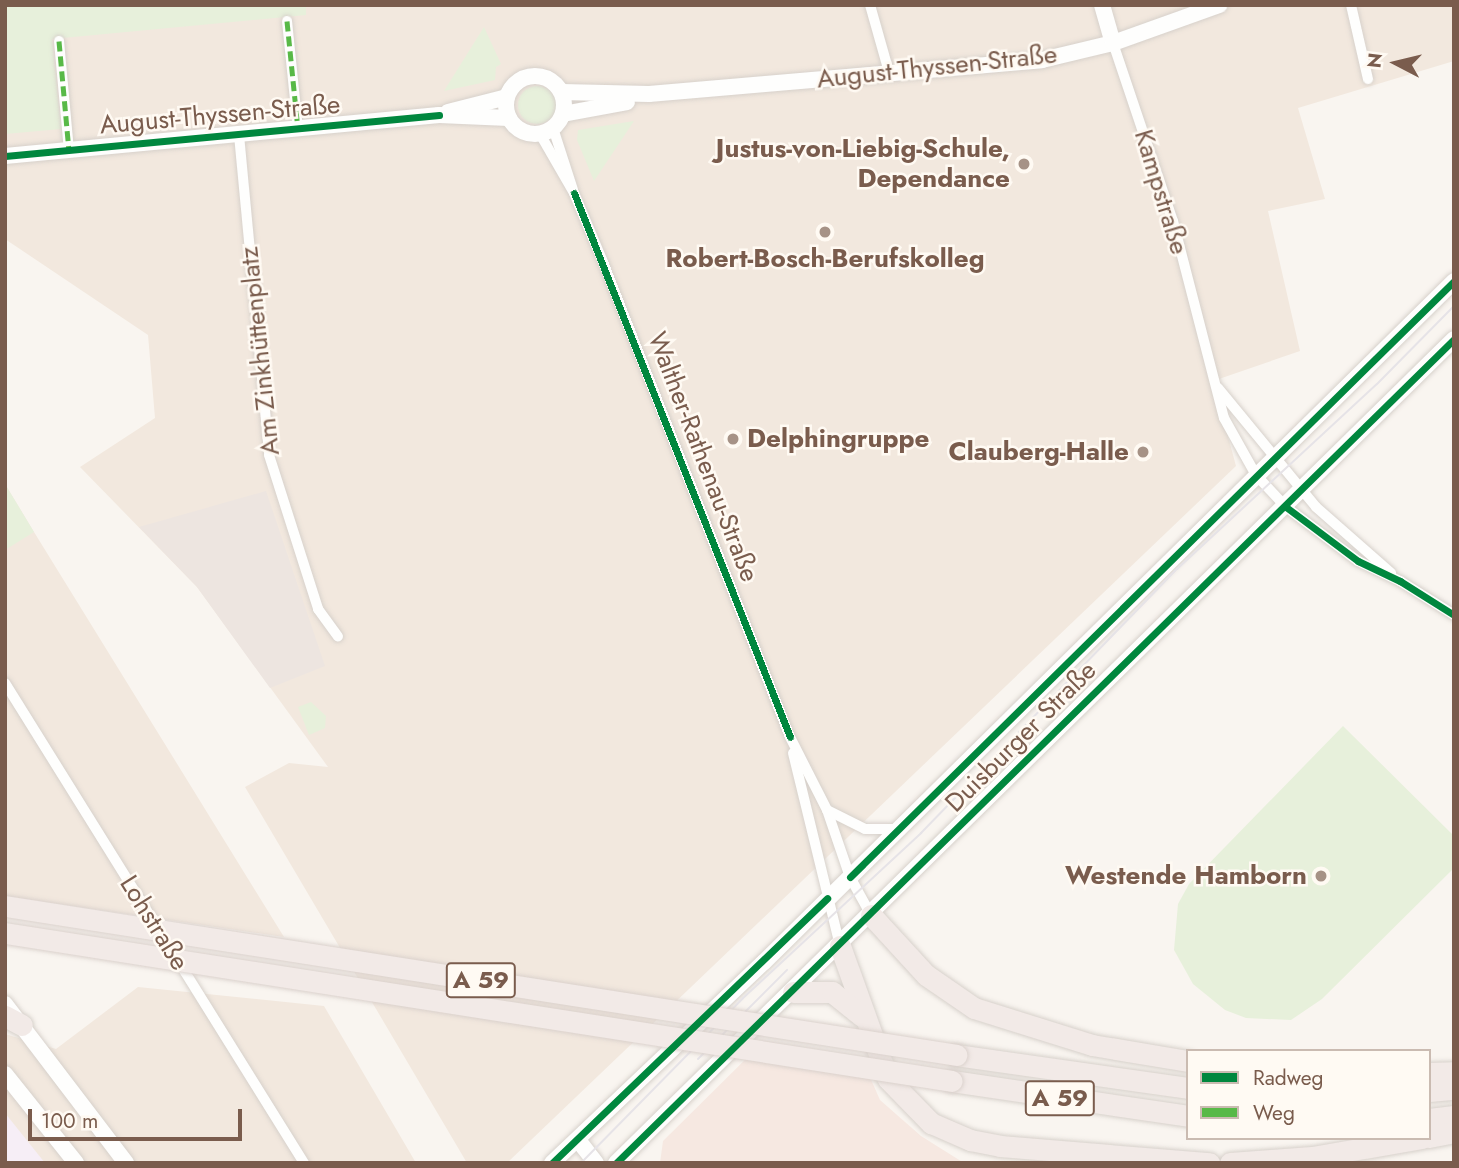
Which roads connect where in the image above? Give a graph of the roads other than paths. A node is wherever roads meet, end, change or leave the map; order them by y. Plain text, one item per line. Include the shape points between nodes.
1 (870, 5) edge
2 (1102, 5) edge
3 (1219, 5) edge
4 (1351, 5) edge
5 (287, 21) dead end
6 (59, 41) dead end
7 (1113, 43) junction
8 (889, 72) junction
9 (1368, 79) dead end
10 (562, 92) junction
11 (649, 94) junction
12 (507, 97) junction
13 (563, 114) junction
14 (439, 115) junction
15 (509, 118) junction
16 (298, 129) junction
17 (547, 131) junction
18 (239, 135) junction
19 (69, 150) junction
20 (5, 156) edge
21 (1454, 281) edge
22 (1454, 339) edge
23 (1212, 380) junction
24 (1273, 460) junction
25 (1256, 475) junction
26 (1301, 491) junction
27 (1286, 507) junction
28 (1400, 581) junction
29 (1454, 615) edge
30 (338, 637) dead end
31 (5, 683) edge
32 (790, 737) junction
33 (827, 810) junction
34 (899, 829) junction
35 (850, 877) junction
36 (827, 898) junction
37 (5, 906) edge
38 (871, 915) junction
39 (5, 933) edge
40 (840, 946) junction
41 (793, 992) junction
42 (5, 1004) edge
43 (862, 1016) junction
44 (14, 1021) edge
45 (1186, 1061) edge
46 (1454, 1072) edge
47 (1431, 1073) edge
48 (5, 1074) edge
49 (1186, 1088) edge
50 (1454, 1089) edge
51 (1431, 1091) edge
52 (1186, 1116) edge
53 (1454, 1116) edge
54 (1431, 1119) edge
55 (1454, 1132) edge
56 (1431, 1137) edge
57 (578, 1140) junction
58 (1410, 1140) edge
59 (76, 1163) edge
60 (126, 1163) edge
61 (304, 1163) edge
62 (552, 1163) edge
63 (596, 1163) edge
64 (617, 1163) edge
65 (1209, 1163) edge
66 (1230, 1163) edge

1 - 8 street
2 - 7 main road, Kampstraße
3 - 7 main road, August-Thyssen-Straße
4 - 9 street
5 - 16 street
6 - 19 street
7 - 8 main road, August-Thyssen-Straße via 1042,60
7 - 23 street, Kampstraße via 1173,221
8 - 11 main road, August-Thyssen-Straße
10 - 11 main road, August-Thyssen-Straße
10 - 12 main road via 548,78 529,76 515,83
10 - 13 main road
11 - 13 main road, August-Thyssen-Straße
12 - 14 main road, August-Thyssen-Straße
12 - 15 main road
13 - 17 main road
14 - 15 main road, August-Thyssen-Straße
14 - 16 main road, August-Thyssen-Straße
15 - 17 main road via 521,131
16 - 18 main road, August-Thyssen-Straße
17 - 32 street, Walther-Rathenau-Straße via 572,175 574,193
18 - 19 main road, August-Thyssen-Straße
18 - 30 street, Am Zinkhüttenplatz via 268,455 318,609
19 - 20 main road, August-Thyssen-Straße
21 - 24 main road, Duisburger Straße
22 - 26 main road, Duisburger Straße
23 - 24 street, Kampstraße
23 - 25 street, Kampstraße via 1224,418
24 - 25 main road, Duisburger Straße
24 - 26 street, Kampstraße
25 - 27 street, Kampstraße
25 - 34 main road, Duisburger Straße
26 - 27 main road, Duisburger Straße
26 - 28 street, Kampstraße
27 - 28 street, Kampstraße via 1358,562
27 - 38 main road, Duisburger Straße
28 - 29 street, Kampstraße
31 - 61 street, Lohstraße
32 - 33 street, Walther-Rathenau-Straße
32 - 36 street, Walther-Rathenau-Straße
33 - 34 street via 865,830
33 - 35 street, Walther-Rathenau-Straße
34 - 35 main road, Duisburger Straße
35 - 36 main road, Duisburger Straße
35 - 38 street, Walther-Rathenau-Straße
36 - 40 street, Walther-Rathenau-Straße
36 - 57 main road, Duisburger Straße
37 - 49 highway, A 59, bridge
38 - 40 main road, Duisburger Straße
38 - 45 highway via 926,975 974,1008 1092,1045
39 - 52 highway, A 59, bridge
40 - 41 main road, Duisburger Straße
40 - 43 highway
41 - 43 highway via 832,992
41 - 64 main road, Duisburger Straße
42 - 44 main road
43 - 65 highway via 888,1079 913,1108 947,1132 1000,1146
44 - 60 main road
46 - 47 highway
48 - 59 main road
50 - 51 highway
53 - 54 highway
55 - 56 highway
57 - 62 main road, Duisburger Straße
57 - 63 main road
58 - 66 highway via 1312,1157

